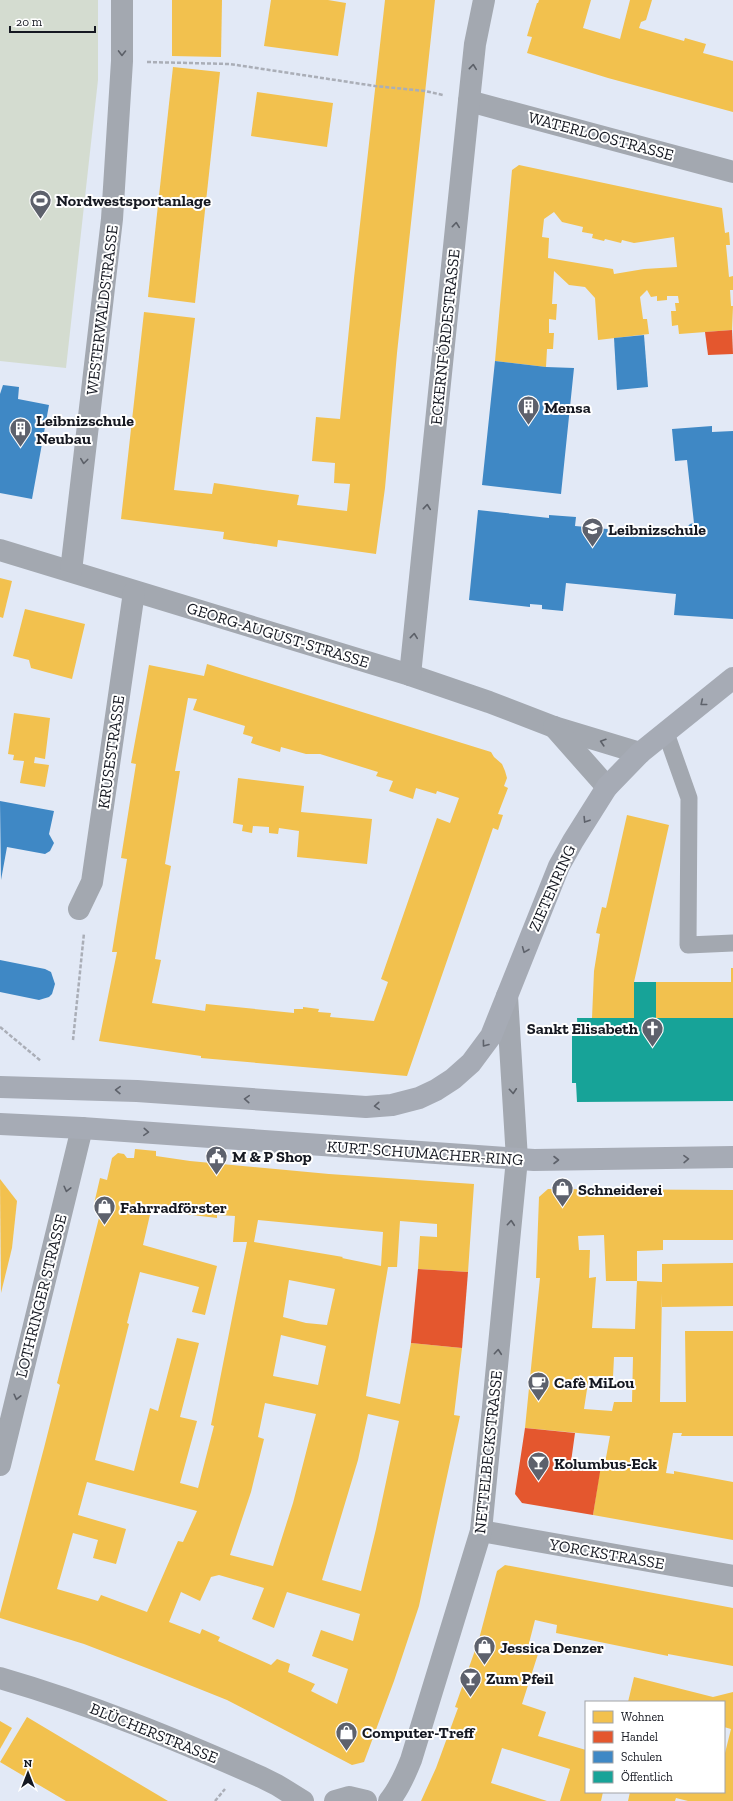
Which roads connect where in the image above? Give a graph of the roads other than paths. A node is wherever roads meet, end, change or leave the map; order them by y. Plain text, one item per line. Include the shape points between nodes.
1 (122, 0) edge
2 (484, 0) edge
3 (469, 101) junction
4 (733, 172) edge
5 (0, 550) edge
6 (71, 571) junction
7 (134, 592) junction
8 (410, 675) junction
9 (733, 678) edge
10 (554, 727) junction
11 (666, 733) junction
12 (640, 753) junction
13 (607, 787) junction
14 (79, 909) dead end
15 (733, 943) edge
16 (507, 996) junction
17 (0, 1087) edge
18 (0, 1124) edge
19 (82, 1128) junction
20 (732, 1157) edge
21 (517, 1160) junction
22 (0, 1465) edge
23 (481, 1531) junction
24 (733, 1576) edge
25 (0, 1678) edge
26 (303, 1801) edge
27 (335, 1801) edge
28 (366, 1801) edge
29 (389, 1801) edge

1 -> 6 street, WESTERWALDSTRASSE via 122,62 112,219
3 -> 2 street, ECKERNFÖRDESTRASSE via 475,44
3 - 4 street, WATERLOOSTRASSE
8 -> 3 street, ECKERNFÖRDESTRASSE
5 - 6 street, GEORG-AUGUST-STRASSE
6 - 7 street, GEORG-AUGUST-STRASSE
7 - 8 street, GEORG-AUGUST-STRASSE
7 - 14 street, KRUSESTRASSE via 92,882
8 - 10 street, GEORG-AUGUST-STRASSE
9 -> 11 main road, ZIETENRING
12 -> 10 street, GEORG-AUGUST-STRASSE
10 - 13 street, GEORG-AUGUST-STRASSE
11 - 12 main road, ZIETENRING
11 - 15 lane via 689,798 688,945
12 - 13 main road, ZIETENRING
13 -> 16 main road, ZIETENRING via 560,866
16 -> 17 main road via 492,1036 472,1063 436,1090 419,1098 392,1105 359,1107 137,1091
16 -> 21 street, ZIETENRING
18 - 19 main road, KURT-SCHUMACHER-RING
19 -> 21 main road, KURT-SCHUMACHER-RING
19 -> 22 street, LOTHRINGER STRASSE
21 -> 20 main road, KURT-SCHUMACHER-RING
23 -> 21 street, NETTELBECKSTRASSE
23 - 24 street, YORCKSTRASSE
23 - 29 street, NETTELBECKSTRASSE via 411,1760
25 - 26 street, BLÜCHERSTRASSE via 45,1691 152,1730 260,1777
27 - 28 street via 349,1797

